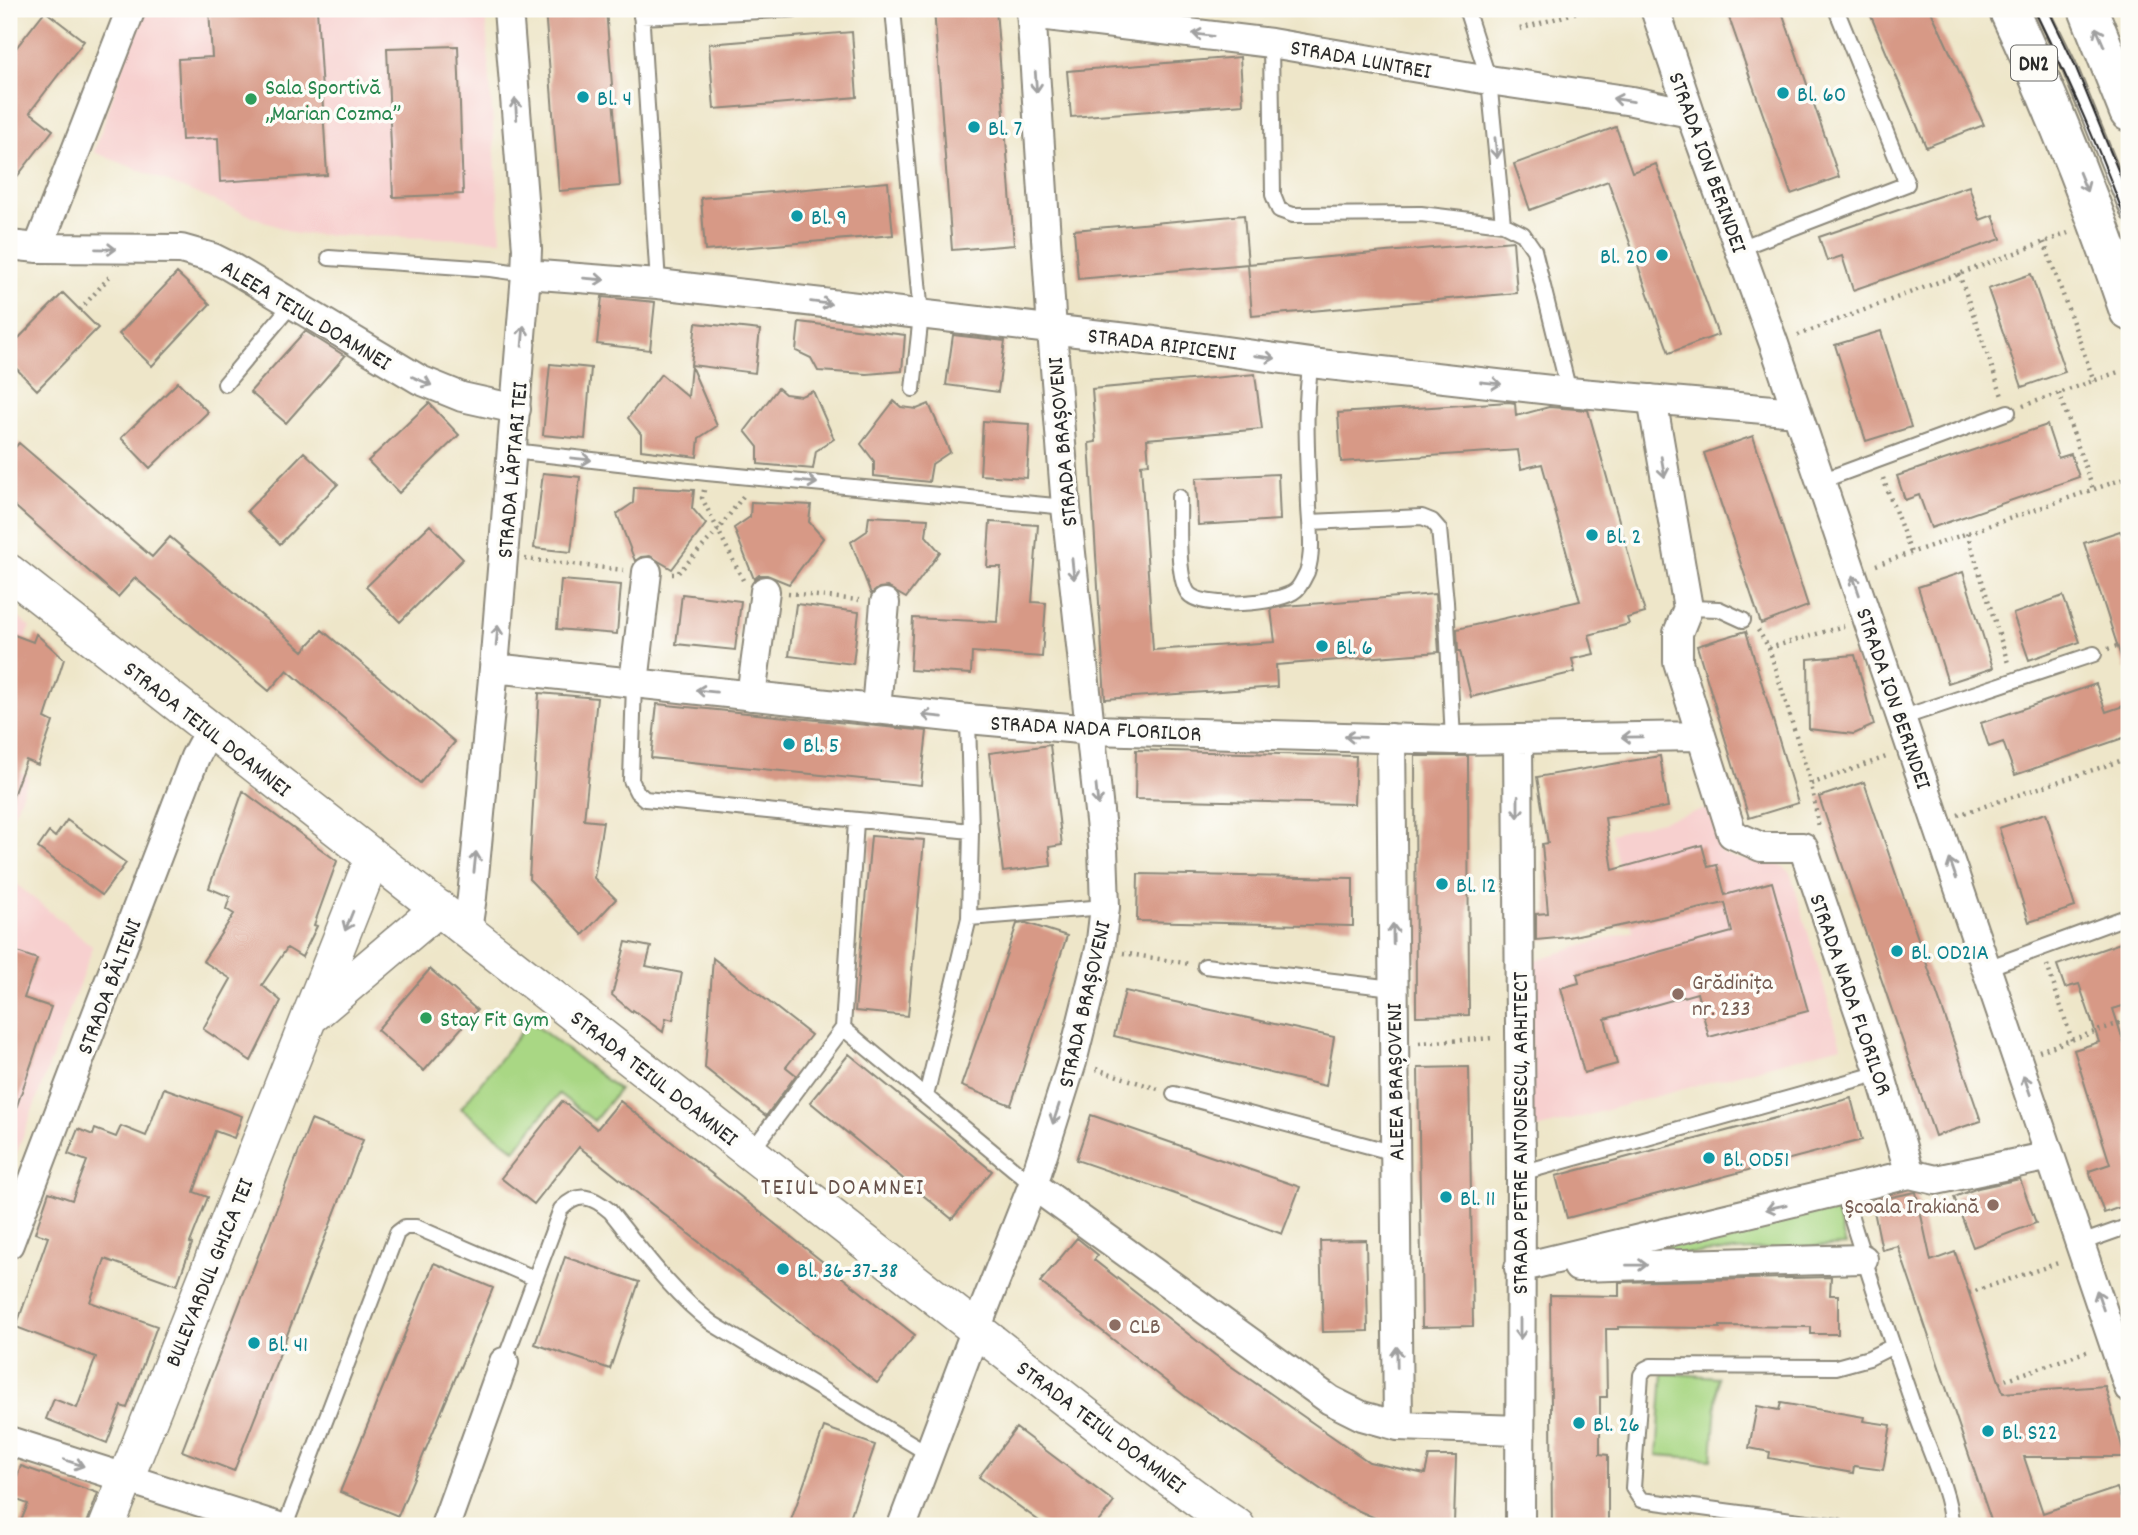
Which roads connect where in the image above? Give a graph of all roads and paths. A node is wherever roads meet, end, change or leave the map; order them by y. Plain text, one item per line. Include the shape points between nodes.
1 (131, 9) edge
2 (509, 9) edge
3 (799, 9) edge
4 (893, 9) edge
5 (1466, 9) edge
6 (1588, 9) edge
7 (1656, 9) edge
8 (1836, 9) edge
9 (2008, 9) edge
10 (2041, 9) edge
11 (2088, 9) edge
12 (1031, 11) edge
13 (641, 13) edge
14 (1520, 30) dead end
15 (1271, 43) junction
16 (1489, 80) junction
17 (2129, 112) edge
18 (1690, 113) junction
19 (2129, 214) edge
20 (1503, 223) junction
21 (2072, 231) dead end
22 (2044, 242) junction
23 (9, 245) edge
24 (38, 248) junction
25 (1740, 248) junction
26 (134, 250) junction
27 (330, 258) dead end
28 (526, 274) junction
29 (1959, 274) junction
30 (658, 285) junction
31 (292, 304) junction
32 (80, 310) dead end
33 (2129, 311) edge
34 (921, 315) junction
35 (1052, 330) junction
36 (1774, 344) junction
37 (1311, 363) junction
38 (2121, 371) dead end
39 (2094, 381) junction
40 (225, 384) dead end
41 (913, 389) dead end
42 (1569, 392) junction
43 (2059, 393) junction
44 (1652, 399) junction
45 (516, 409) junction
46 (1797, 412) junction
47 (2008, 412) junction
48 (513, 451) junction
49 (1877, 461) junction
50 (707, 473) junction
51 (2129, 477) edge
52 (1821, 481) junction
53 (2093, 489) junction
54 (1179, 497) dead end
55 (1066, 507) junction
56 (1310, 522) junction
57 (1967, 533) junction
58 (1911, 553) junction
59 (9, 572) edge
60 (647, 572) dead end
61 (1852, 573) junction
62 (765, 591) junction
63 (885, 603) joint
64 (1688, 608) junction
65 (1868, 619) junction
66 (1743, 620) joint
67 (1769, 648) junction
68 (2094, 654) dead end
69 (494, 668) junction
70 (2014, 680) junction
71 (634, 683) junction
72 (751, 696) junction
73 (876, 710) junction
74 (1901, 718) junction
75 (968, 719) junction
76 (210, 729) junction
77 (1091, 730) junction
78 (1700, 736) junction
79 (1391, 738) junction
80 (1518, 739) junction
81 (1453, 740) junction
82 (1912, 748) junction
83 (2127, 759) edge
84 (2129, 770) edge
85 (1811, 785) junction
86 (856, 821) junction
87 (1937, 822) junction
88 (971, 831) junction
89 (1803, 847) junction
90 (373, 857) junction
91 (1105, 907) junction
92 (439, 908) junction
93 (2129, 916) edge
94 (969, 918) junction
95 (467, 930) junction
96 (2042, 948) junction
97 (1101, 949) junction
98 (1205, 966) joint
99 (1987, 968) junction
100 (1393, 988) junction
101 (309, 1018) junction
102 (2129, 1020) edge
103 (843, 1028) junction
104 (1520, 1037) junction
105 (2072, 1040) junction
106 (1394, 1045) junction
107 (2018, 1058) junction
108 (1072, 1062) junction
109 (1881, 1073) junction
110 (1174, 1094) joint
111 (926, 1096) junction
112 (751, 1153) junction
113 (1395, 1153) junction
114 (2050, 1156) junction
115 (1521, 1173) junction
116 (1910, 1174) junction
117 (1033, 1185) junction
118 (1843, 1191) junction
119 (2129, 1226) edge
120 (9, 1244) edge
121 (2083, 1248) junction
122 (1864, 1259) junction
123 (1519, 1268) junction
124 (534, 1278) junction
125 (1969, 1293) dead end
126 (976, 1329) junction
127 (2115, 1342) junction
128 (1893, 1346) junction
129 (503, 1362) joint
130 (1999, 1382) dead end
131 (2129, 1388) edge
132 (1398, 1426) junction
133 (1520, 1430) junction
134 (9, 1441) edge
135 (929, 1454) junction
136 (125, 1480) junction
137 (107, 1526) edge
138 (276, 1526) edge
139 (285, 1526) edge
140 (445, 1526) edge
141 (902, 1526) edge
142 (1237, 1526) edge
143 (1520, 1526) edge
144 (1838, 1526) edge
145 (1951, 1526) edge

1 - 24 street
28 -> 2 street, STRADA LĂPTARI TEI
3 - 13 lane
4 - 34 lane
5 - 16 lane
6 - 14 path
7 - 18 street, STRADA ION BERINDEI
8 - 25 lane via 1907,184
9 -> 33 main road, DN2 via 2058,119
10 - 19 lane
17 -> 11 main road
15 -> 12 street, STRADA LUNTREI
12 -> 35 street, STRADA LUNTREI
13 - 30 lane
15 - 16 street, STRADA LUNTREI
15 - 20 lane via 1273,195 1279,209 1293,215 1421,214
18 -> 16 street, STRADA LUNTREI
16 -> 20 lane
18 - 25 street, STRADA ION BERINDEI
20 - 42 lane via 1523,234 1534,250
21 - 22 path
22 - 29 path
22 - 39 path
23 - 24 street, ALEEA TEIUL DOAMNEI
24 -> 26 street, ALEEA TEIUL DOAMNEI
25 - 36 street, STRADA ION BERINDEI
26 - 31 street, ALEEA TEIUL DOAMNEI via 180,250 213,258
26 - 32 path
27 - 28 lane
28 -> 30 street, STRADA RIPICENI
45 -> 28 street, STRADA LĂPTARI TEI
29 - 36 path
29 - 47 path
30 -> 34 street, STRADA RIPICENI
31 - 40 lane
31 -> 45 street, ALEEA TEIUL DOAMNEI via 458,401
34 - 35 street, STRADA RIPICENI
34 - 41 lane
35 -> 37 street, STRADA RIPICENI
35 - 55 street, STRADA BRAȘOVENI
36 - 46 street, STRADA ION BERINDEI
37 -> 42 street, STRADA RIPICENI
37 - 56 lane via 1306,393
38 - 39 path
39 - 43 path
42 - 44 street, STRADA RIPICENI
43 - 47 path
43 - 53 path
44 - 46 street, STRADA RIPICENI
44 -> 64 street
45 - 48 street, STRADA LĂPTARI TEI
46 - 52 street, STRADA ION BERINDEI
47 - 49 lane
48 -> 50 lane
69 -> 48 street, STRADA LĂPTARI TEI
49 - 52 lane
49 - 58 path
50 -> 55 lane
50 - 62 path via 702,498 747,589
51 - 53 path
52 - 61 street, STRADA ION BERINDEI
53 - 57 path
54 - 56 lane via 1181,572 1189,593 1204,602 1276,599 1296,591 1307,571
55 -> 77 street, STRADA BRAȘOVENI
56 - 81 lane via 1422,517 1439,529
57 - 58 path
57 - 70 path
58 - 61 path
59 - 76 street, STRADA TEIUL DOAMNEI
60 - 71 street
65 -> 61 street, STRADA ION BERINDEI
62 - 63 path
62 - 72 street
63 - 73 street
64 - 66 lane via 1719,609
64 - 78 street via 1678,633 1678,662
65 - 67 path
65 - 74 street, STRADA ION BERINDEI
66 - 67 path via 1759,631
67 - 85 path
68 - 70 lane
69 - 71 street, STRADA NADA FLORILOR
95 -> 69 street, STRADA LĂPTARI TEI
70 - 74 lane
72 -> 71 street, STRADA NADA FLORILOR
71 - 86 lane via 631,780 645,799
72 - 73 street, STRADA NADA FLORILOR
75 -> 73 street, STRADA NADA FLORILOR
74 - 82 street, STRADA ION BERINDEI
75 - 77 street, STRADA NADA FLORILOR
75 - 88 lane
76 - 90 street, STRADA TEIUL DOAMNEI
76 - 120 street, STRADA BĂLTENI via 195,757
79 -> 77 street, STRADA NADA FLORILOR
77 -> 91 street, STRADA BRAȘOVENI
78 -> 80 street, STRADA NADA FLORILOR
78 - 89 street via 1732,834 1761,847
79 - 81 street, STRADA NADA FLORILOR
100 -> 79 street, ALEEA BRAȘOVENI
80 - 81 street, STRADA NADA FLORILOR
80 -> 104 street, STRADA PETRE ANTONESCU, ARHITECT
82 - 85 path
82 - 87 street, STRADA ION BERINDEI
83 - 84 path
83 - 87 path
85 - 89 path via 1820,833
86 - 88 lane
86 - 103 lane
99 -> 87 street, STRADA ION BERINDEI
88 - 94 lane
89 - 109 street, STRADA NADA FLORILOR
90 - 92 street, STRADA TEIUL DOAMNEI
90 -> 101 street, BULEVARDUL GHICA TEI
91 - 94 lane
91 - 97 street, STRADA BRAȘOVENI
92 - 95 street, STRADA TEIUL DOAMNEI
92 - 101 street, BULEVARDUL GHICA TEI
93 - 96 lane
94 - 111 lane
95 - 112 street, STRADA TEIUL DOAMNEI
96 - 99 lane
96 - 105 path
97 - 98 path
97 - 108 street, STRADA BRAȘOVENI
98 - 100 lane
99 - 107 street, STRADA ION BERINDEI
100 - 106 street, ALEEA BRAȘOVENI
101 - 136 street, BULEVARDUL GHICA TEI
102 - 105 path
103 - 111 lane
103 - 112 lane
104 - 106 path
104 - 115 street, STRADA PETRE ANTONESCU, ARHITECT
105 - 107 path
106 - 113 street, ALEEA BRAȘOVENI
114 -> 107 street, STRADA ION BERINDEI
108 - 110 path
108 -> 117 street, STRADA BRAȘOVENI
109 - 115 lane
109 - 116 street, STRADA NADA FLORILOR
110 - 113 lane
111 - 117 lane
112 - 126 street, STRADA TEIUL DOAMNEI
132 -> 113 street, ALEEA BRAȘOVENI
114 - 116 street via 1936,1180
114 - 121 street, STRADA ION BERINDEI
115 - 123 street, STRADA PETRE ANTONESCU, ARHITECT
116 - 118 street
117 - 126 street, STRADA BRAȘOVENI
117 - 132 street via 1330,1400 1362,1416
118 - 122 lane
118 -> 123 street
119 - 121 lane
121 - 125 path
127 -> 121 street, STRADA ION BERINDEI
123 -> 122 street
122 - 128 lane
123 -> 133 street, STRADA PETRE ANTONESCU, ARHITECT
124 - 129 lane
124 - 135 lane via 561,1209 569,1200 581,1197 598,1201 694,1310
124 - 139 lane via 416,1227 397,1233
126 - 135 street, STRADA BRAȘOVENI
126 - 142 street, STRADA TEIUL DOAMNEI
127 - 130 path
127 - 131 street, STRADA ION BERINDEI
128 - 144 lane via 1836,1367 1651,1366 1641,1375 1633,1488 1641,1500
128 - 145 lane via 1944,1492
129 - 140 street
132 - 133 street
133 - 143 street, STRADA PETRE ANTONESCU, ARHITECT
134 -> 136 street
135 - 141 street, STRADA BRAȘOVENI
136 - 137 street, BULEVARDUL GHICA TEI
136 - 138 street

